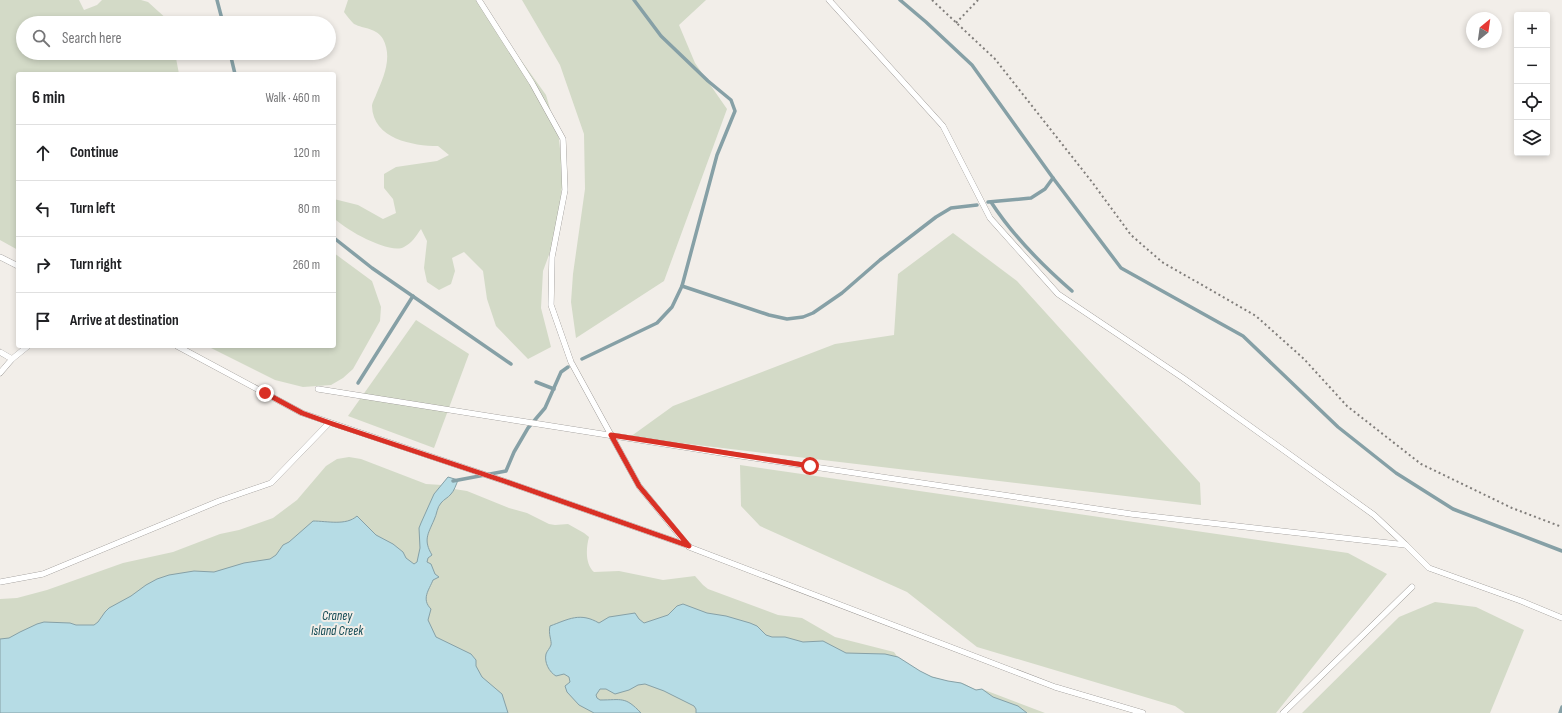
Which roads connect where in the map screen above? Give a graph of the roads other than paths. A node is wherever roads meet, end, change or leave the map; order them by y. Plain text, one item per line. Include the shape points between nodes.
1 (480, 0) edge
2 (829, 0) edge
3 (0, 256) edge
4 (16, 265) edge
5 (26, 348) edge
6 (181, 348) edge
7 (0, 352) edge
8 (12, 359) junction
9 (0, 373) edge
10 (318, 389) dead end
11 (330, 423) junction
12 (611, 435) junction
13 (689, 546) junction
14 (1406, 546) junction
15 (0, 582) edge
16 (1412, 587) dead end
17 (1562, 618) edge
18 (1143, 713) edge
19 (1283, 713) edge

1 - 12 lane via 532,83 563,139 565,190 552,257 551,305 571,362
2 - 14 lane via 943,126 990,218 1058,294 1183,378 1374,515
3 - 4 lane
5 - 8 lane
6 - 11 lane via 302,413
7 - 8 lane
8 - 9 lane
10 - 12 lane
11 - 13 lane
11 - 15 lane via 270,483 219,501 43,574
12 - 13 lane via 639,486
12 - 14 lane via 1131,514
13 - 18 lane via 1055,687
14 - 17 lane via 1429,568
16 - 19 lane

